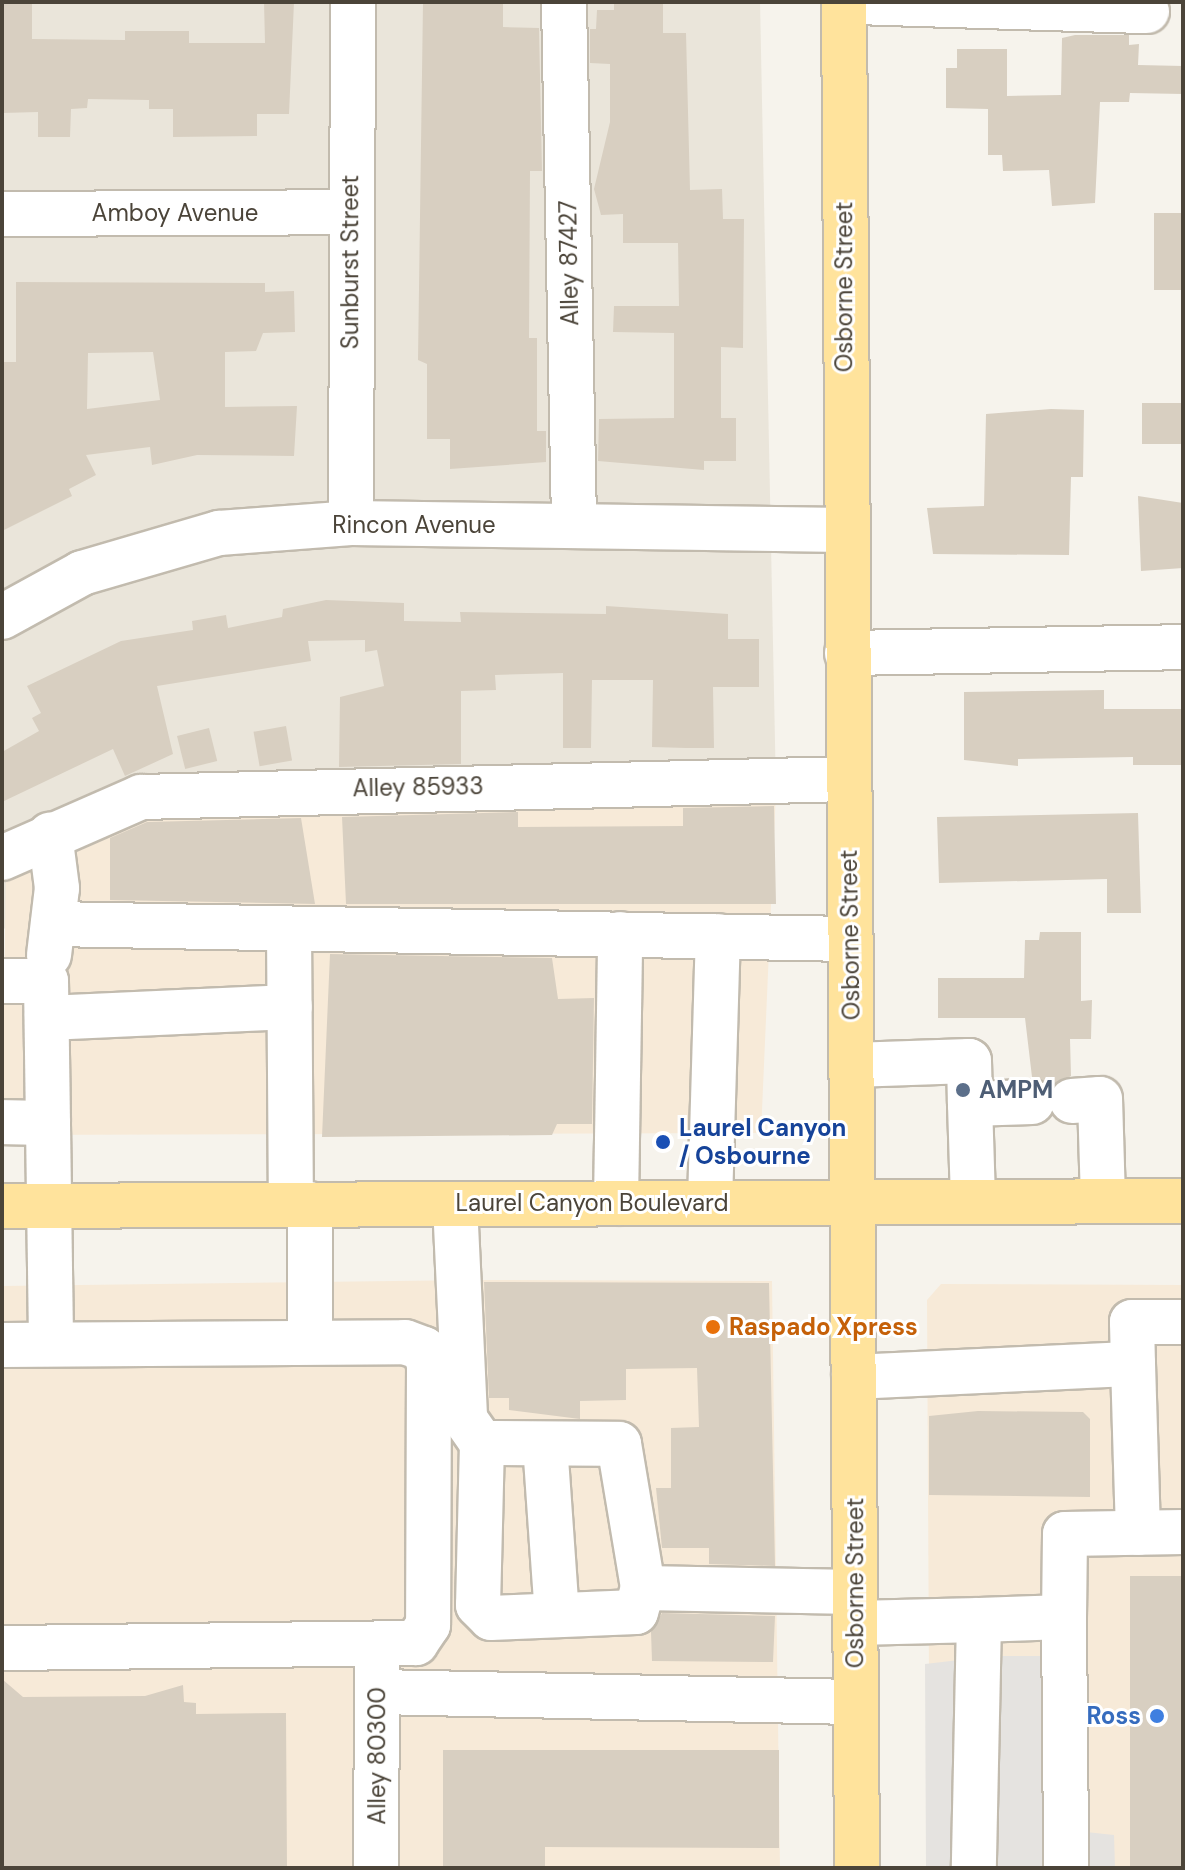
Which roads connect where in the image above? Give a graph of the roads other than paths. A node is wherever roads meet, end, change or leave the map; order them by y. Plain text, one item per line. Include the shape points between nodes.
1 (353, 2) edge
2 (564, 2) edge
3 (844, 2) edge
4 (856, 2) edge
5 (1147, 11) dead end
6 (349, 212) junction
7 (2, 214) edge
8 (351, 523) junction
9 (574, 524) junction
10 (845, 530) junction
11 (2, 617) edge
12 (1183, 647) edge
13 (847, 653) junction
14 (848, 779) junction
15 (50, 834) junction
16 (2, 858) edge
17 (53, 924) junction
18 (289, 929) junction
19 (620, 934) junction
20 (718, 936) junction
21 (850, 939) junction
22 (2, 981) edge
23 (47, 1000) junction
24 (290, 1007) junction
25 (852, 1065) junction
26 (970, 1104) junction
27 (2, 1122) edge
28 (48, 1123) junction
29 (973, 1201) junction
30 (1103, 1201) junction
31 (1183, 1201) edge
32 (710, 1202) junction
33 (852, 1202) junction
34 (616, 1203) junction
35 (455, 1204) junction
36 (301, 1205) junction
37 (2, 1206) edge
38 (48, 1206) junction
39 (1183, 1322) edge
40 (310, 1338) junction
41 (51, 1344) junction
42 (2, 1345) edge
43 (1133, 1364) junction
44 (854, 1377) junction
45 (482, 1443) junction
46 (545, 1444) junction
47 (1183, 1532) edge
48 (1138, 1533) junction
49 (643, 1588) junction
50 (855, 1608) junction
51 (557, 1615) junction
52 (1064, 1617) junction
53 (979, 1620) junction
54 (377, 1643) junction
55 (2, 1648) edge
56 (377, 1692) junction
57 (856, 1702) junction
58 (376, 1868) edge
59 (857, 1868) edge
60 (974, 1868) edge
61 (1066, 1868) edge

1 - 6 street, Sunburst Street
2 - 9 street, Alley 87427
3 - 10 main road, Osborne Street
4 - 5 street
6 - 7 street, Amboy Avenue
6 - 8 street, Sunburst Street
8 - 9 street, Rincon Avenue
8 - 11 street, Rincon Avenue via 219,533 143,549
9 - 10 street, Rincon Avenue
10 - 13 main road, Osborne Street
12 - 13 street
13 - 14 main road, Osborne Street
14 - 15 street, Alley 85933 via 141,797
14 - 21 main road, Osborne Street
15 - 16 street, Alley 85933
15 - 17 street
17 - 18 street
17 - 23 street
18 - 19 street
18 - 24 street
19 - 20 street
19 - 34 street
20 - 21 street
20 - 32 street
21 - 25 main road, Osborne Street
22 - 23 street
23 - 24 street
23 - 28 street
24 - 36 street
25 - 26 street via 969,1061
25 - 33 main road, Osborne Street
26 - 29 street
26 - 30 street via 1100,1099
27 - 28 street
28 - 38 street
29 - 30 main road, Laurel Canyon Boulevard
29 - 33 main road, Laurel Canyon Boulevard
30 - 31 main road, Laurel Canyon Boulevard
32 - 33 main road, Laurel Canyon Boulevard
32 - 34 main road, Laurel Canyon Boulevard
33 - 44 main road, Osborne Street
34 - 35 main road, Laurel Canyon Boulevard
35 - 36 main road, Laurel Canyon Boulevard
35 - 45 street via 465,1419
36 - 38 main road, Laurel Canyon Boulevard
36 - 40 street
37 - 38 main road, Laurel Canyon Boulevard
38 - 41 street
39 - 43 street via 1132,1322
40 - 41 street
40 - 54 street via 416,1344 429,1364 428,1625 416,1643
41 - 42 street
43 - 44 street
43 - 48 street
44 - 50 main road, Osborne Street
45 - 46 street
45 - 51 street via 478,1605 491,1618
46 - 49 street via 619,1444
46 - 51 street
47 - 48 street
48 - 52 street via 1065,1534
49 - 50 street
49 - 51 street via 636,1612
50 - 53 street
50 - 57 main road, Osborne Street
52 - 53 street
52 - 61 street
53 - 60 street
54 - 55 street
54 - 56 street, Alley 80300
56 - 57 street
56 - 58 street, Alley 80300
57 - 59 main road, Osborne Street

